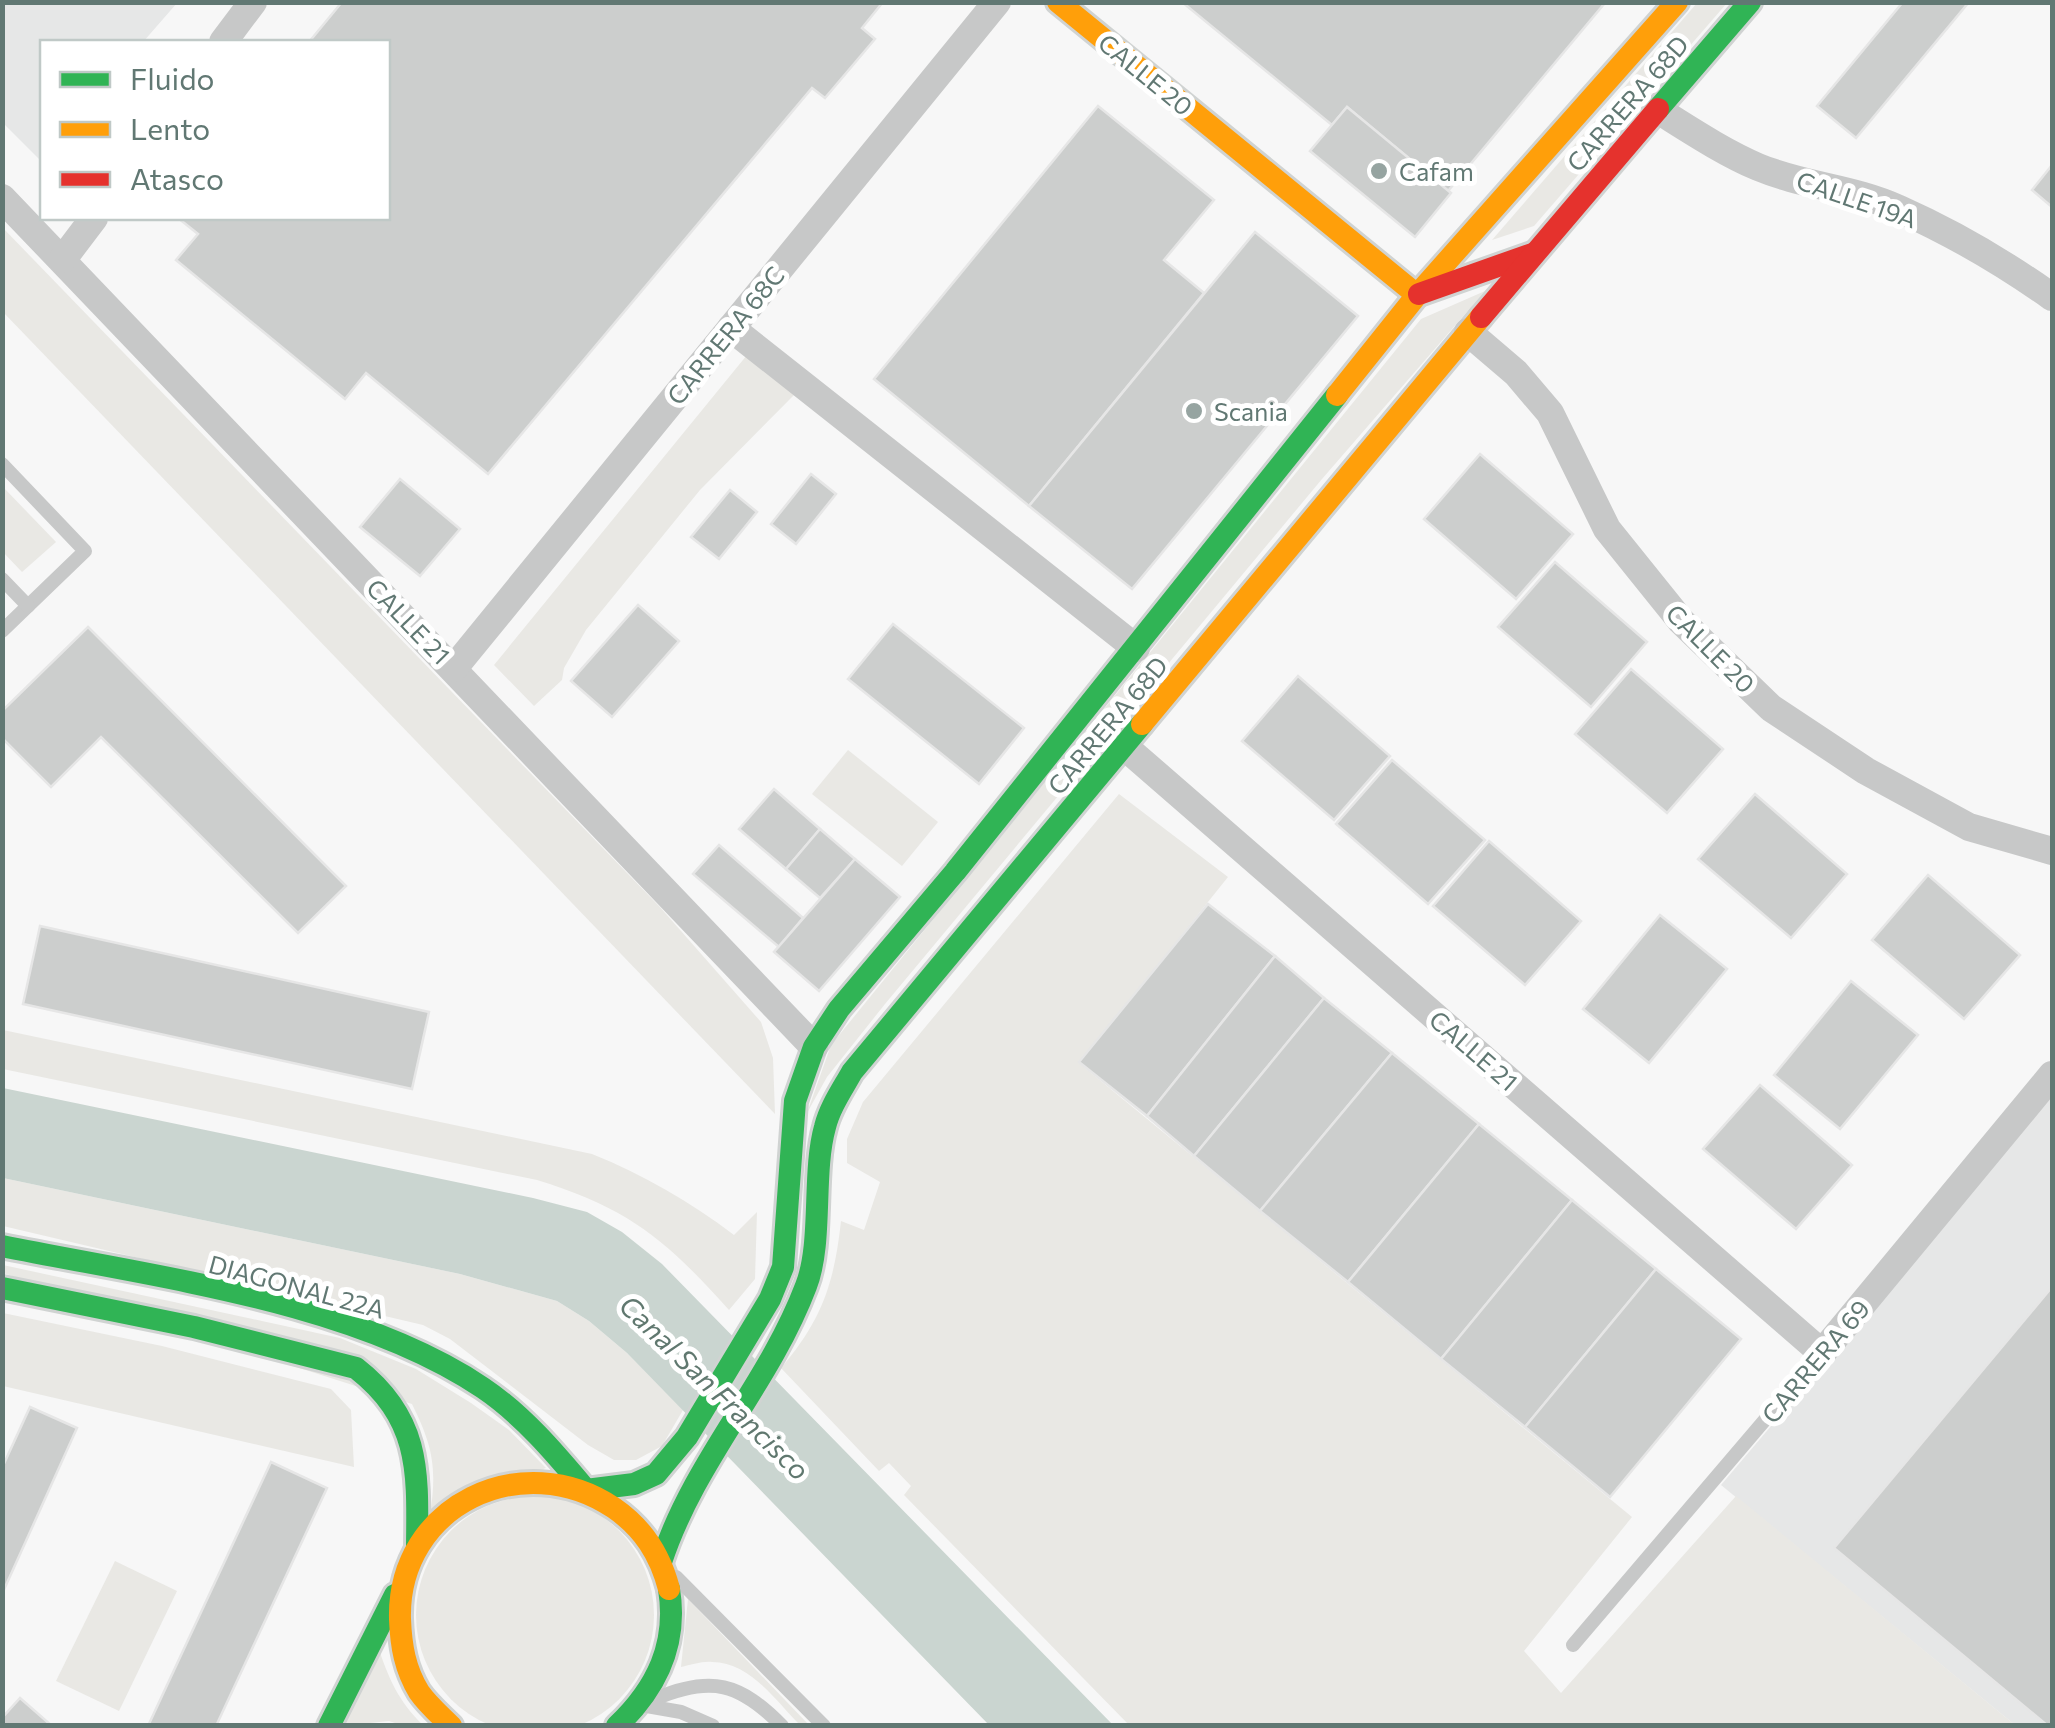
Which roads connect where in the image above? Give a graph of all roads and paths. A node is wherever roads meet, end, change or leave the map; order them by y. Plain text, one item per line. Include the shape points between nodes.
1 (253, 2) edge
2 (997, 2) edge
3 (1058, 2) edge
4 (1678, 2) edge
5 (1750, 2) edge
6 (224, 40) edge
7 (1658, 110) junction
8 (2, 198) edge
9 (92, 220) edge
10 (1534, 254) junction
11 (63, 259) junction
12 (1417, 295) junction
13 (2052, 297) edge
14 (730, 328) junction
15 (1468, 332) junction
16 (2, 464) edge
17 (2, 579) edge
18 (28, 606) junction
19 (2, 631) edge
20 (1136, 648) junction
21 (454, 668) junction
22 (1125, 748) junction
23 (2052, 852) edge
24 (814, 1047) junction
25 (2052, 1074) edge
26 (2, 1246) edge
27 (2, 1288) edge
28 (1822, 1353) junction
29 (586, 1490) junction
30 (417, 1545) junction
31 (661, 1562) junction
32 (401, 1584) junction
33 (1573, 1645) dead end
34 (640, 1705) junction
35 (328, 1726) edge
36 (451, 1726) edge
37 (617, 1726) edge
38 (713, 1726) edge
39 (782, 1726) edge
40 (824, 1726) edge

1 - 6 street
2 - 14 street, CARRERA 68C
3 - 12 main road, CALLE 20
4 - 12 main road, CARRERA 68D
5 - 7 main road, CARRERA 68D
7 - 10 main road, CARRERA 68D
7 - 13 street, CALLE 19A via 1761,168 1896,208 2003,263
8 - 11 street, CALLE 21
9 - 11 street
10 - 12 main road
10 - 15 main road, CARRERA 68D
11 - 21 street, CALLE 21
12 - 20 main road, CARRERA 68D
14 - 20 street
14 - 21 street, CARRERA 68C
15 - 22 main road, CARRERA 68D
15 - 23 street, CALLE 20 via 1550,414 1607,529 1681,621 1771,708 1866,771 1969,827
16 - 18 lane via 85,551
17 - 18 lane
18 - 19 lane
20 - 24 main road, CARRERA 68D
21 - 24 street, CALLE 21
22 - 28 street, CALLE 21
22 - 31 main road, CARRERA 68D via 852,1072 824,1129 802,1302 679,1506
24 - 29 main road, CARRERA 68D via 795,1101 783,1267 753,1331 687,1438 656,1474
25 - 28 street, CARRERA 69
26 - 29 main road, DIAGONAL 22A via 256,1299 405,1345 519,1416
27 - 30 main road via 356,1368 375,1380 406,1423 417,1470
28 - 33 lane, CARRERA 69
29 - 30 main road via 537,1480 501,1484 439,1518
29 - 31 main road via 630,1520
30 - 32 main road
31 - 34 main road via 670,1592 670,1642
31 - 40 lane
32 - 35 main road
32 - 36 main road via 397,1621 404,1662 423,1698
34 - 37 main road
34 - 38 lane
34 - 39 lane via 678,1689 732,1687

